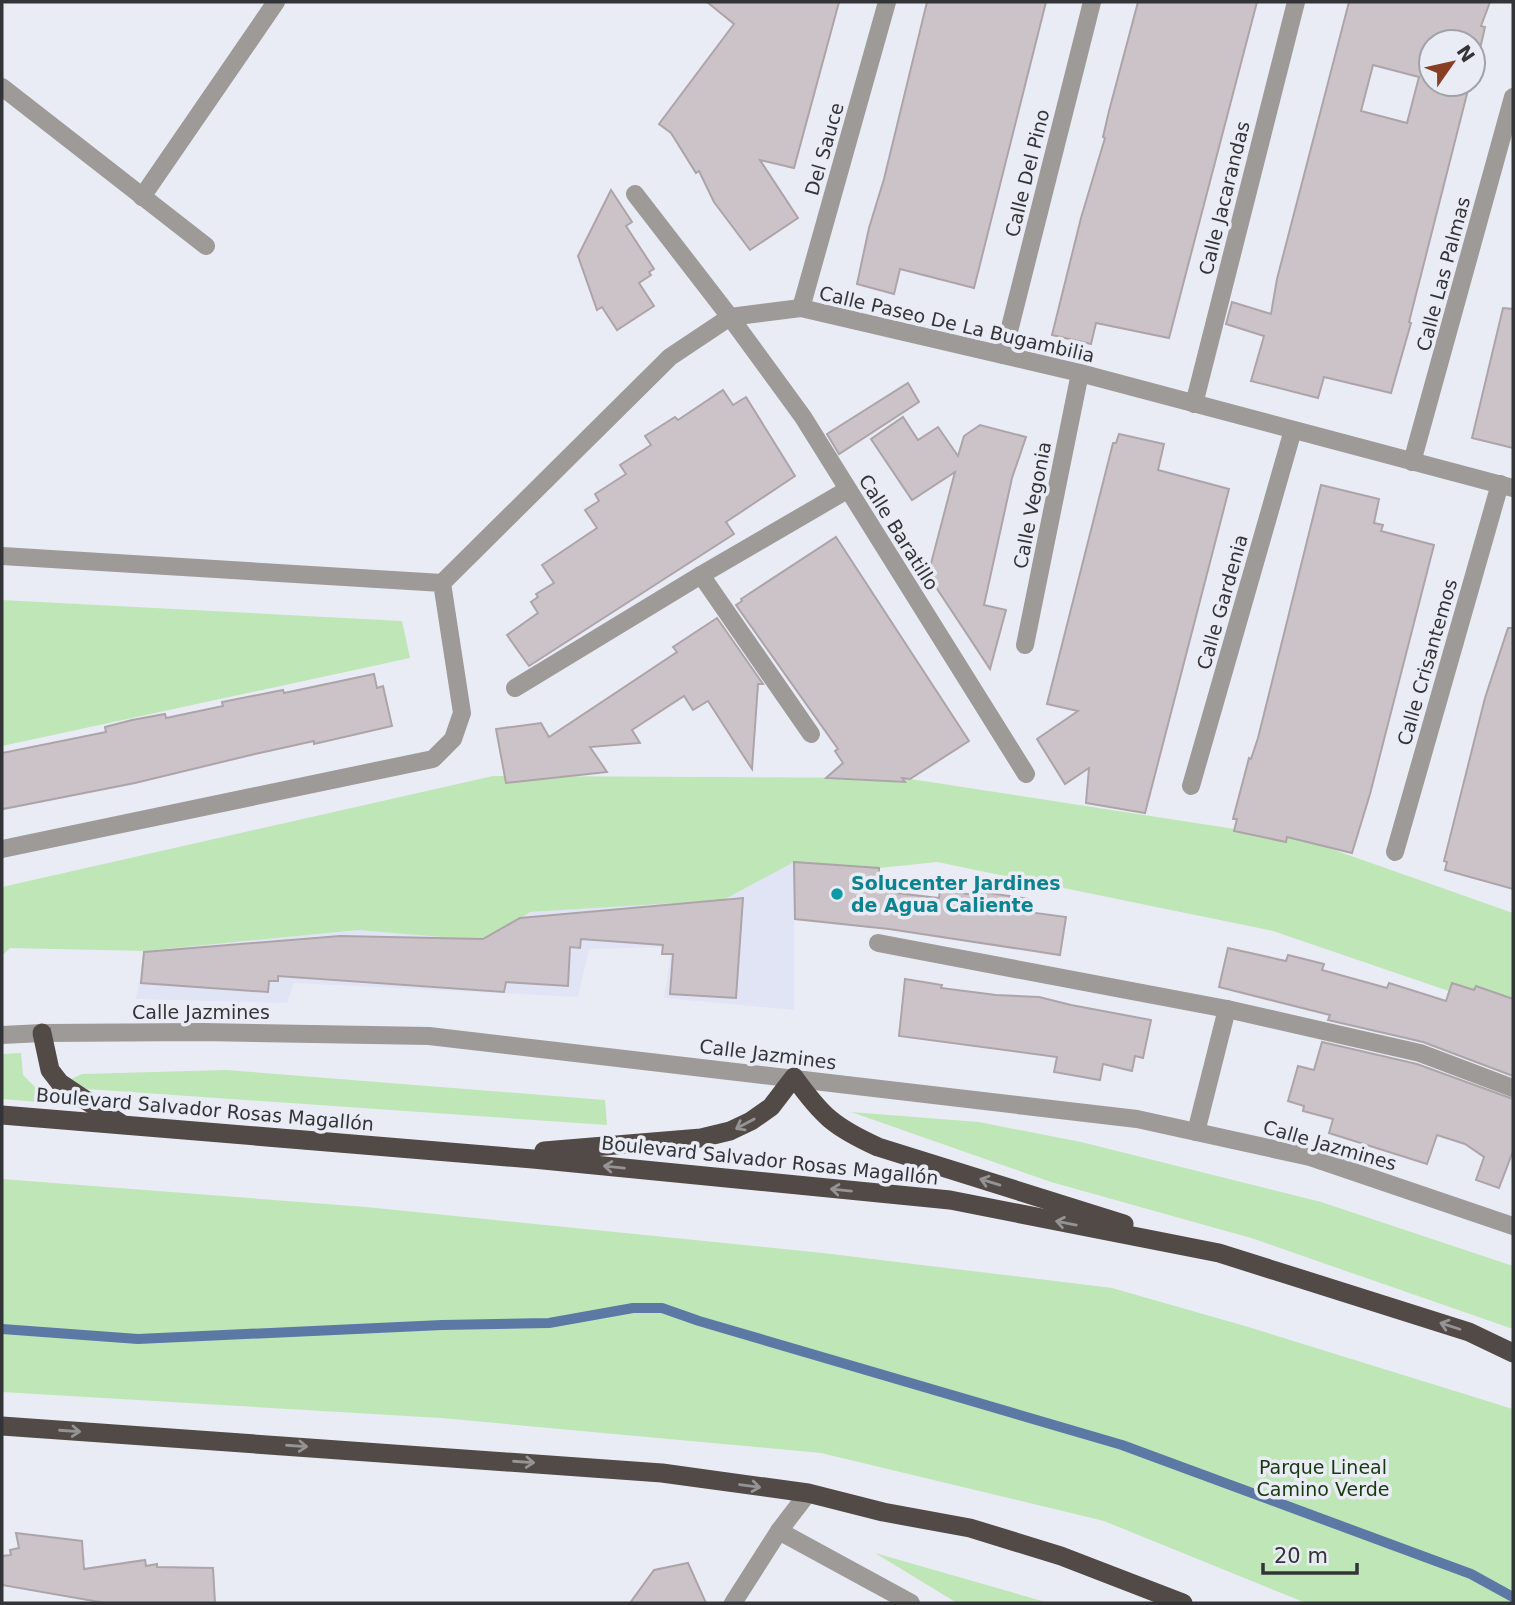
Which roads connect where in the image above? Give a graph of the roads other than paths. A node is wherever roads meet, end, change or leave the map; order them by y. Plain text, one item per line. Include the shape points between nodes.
1 (276, 2) edge
2 (887, 2) edge
3 (1092, 2) edge
4 (1296, 2) edge
5 (2, 87) edge
6 (1513, 97) edge
7 (635, 194) dead end
8 (142, 197) junction
9 (206, 246) dead end
10 (801, 308) junction
11 (730, 317) junction
12 (1003, 355) junction
13 (1080, 373) junction
14 (1194, 404) junction
15 (1293, 430) junction
16 (1412, 461) junction
17 (1506, 486) edge
18 (847, 490) junction
19 (2, 556) edge
20 (701, 575) junction
21 (442, 583) junction
22 (1025, 645) dead end
23 (515, 688) dead end
24 (811, 733) dead end
25 (1026, 774) dead end
26 (1191, 786) dead end
27 (2, 849) edge
28 (1395, 852) dead end
29 (878, 943) dead end
30 (1227, 1009) junction
31 (42, 1033) junction
32 (2, 1035) edge
33 (794, 1077) junction
34 (1513, 1088) edge
35 (2, 1115) edge
36 (124, 1125) junction
37 (1196, 1132) junction
38 (488, 1156) junction
39 (1513, 1226) edge
40 (1219, 1253) junction
41 (1513, 1353) edge
42 (2, 1426) edge
43 (808, 1493) junction
44 (779, 1531) junction
45 (733, 1603) edge
46 (911, 1603) edge
47 (1183, 1603) edge

1 - 8 street
2 - 10 street, Del Sauce
3 - 12 street, Calle Del Pino
4 - 14 street, Calle Jacarandas
5 - 8 street
6 - 16 street, Calle Las Palmas
7 - 11 street, Calle Baratillo
8 - 9 street
10 - 11 street, Calle Paseo De La Bugambilia
10 - 12 street, Calle Paseo De La Bugambilia
11 - 18 street, Calle Baratillo via 803,417
11 - 21 street, Calle Paseo De La Bugambilia via 670,357
12 - 13 street, Calle Paseo De La Bugambilia
13 - 14 street, Calle Paseo De La Bugambilia
13 - 22 street, Calle Vegonia
14 - 15 street, Calle Paseo De La Bugambilia
15 - 16 street, Calle Paseo De La Bugambilia
15 - 26 street, Calle Gardenia
16 - 17 street, Calle Paseo De La Bugambilia
17 - 28 street, Calle Crisantemos
18 - 20 street
18 - 25 street, Calle Baratillo
19 - 21 street
20 - 23 street
20 - 24 street
21 - 27 street via 462,713 453,739 433,759
29 - 30 street
30 - 34 street via 1420,1052
30 - 37 street
31 - 32 street, Calle Jazmines
31 - 33 street, Calle Jazmines via 429,1036
31 - 36 highway via 50,1070 60,1083
33 - 37 street, Calle Jazmines via 1137,1119
33 -> 38 highway via 771,1107 751,1121 701,1139
40 -> 33 highway via 878,1147 827,1119
35 - 36 highway, Boulevard Salvador Rosas Magallón
36 - 38 highway, Boulevard Salvador Rosas Magallón
37 - 39 street, Calle Jazmines via 1310,1157
40 -> 38 highway, Boulevard Salvador Rosas Magallón via 950,1200
41 -> 40 highway, Boulevard Salvador Rosas Magallón via 1469,1332
42 -> 43 highway via 662,1473
43 - 44 street
43 - 47 highway via 970,1528 1061,1556
44 - 45 street
44 - 46 street

